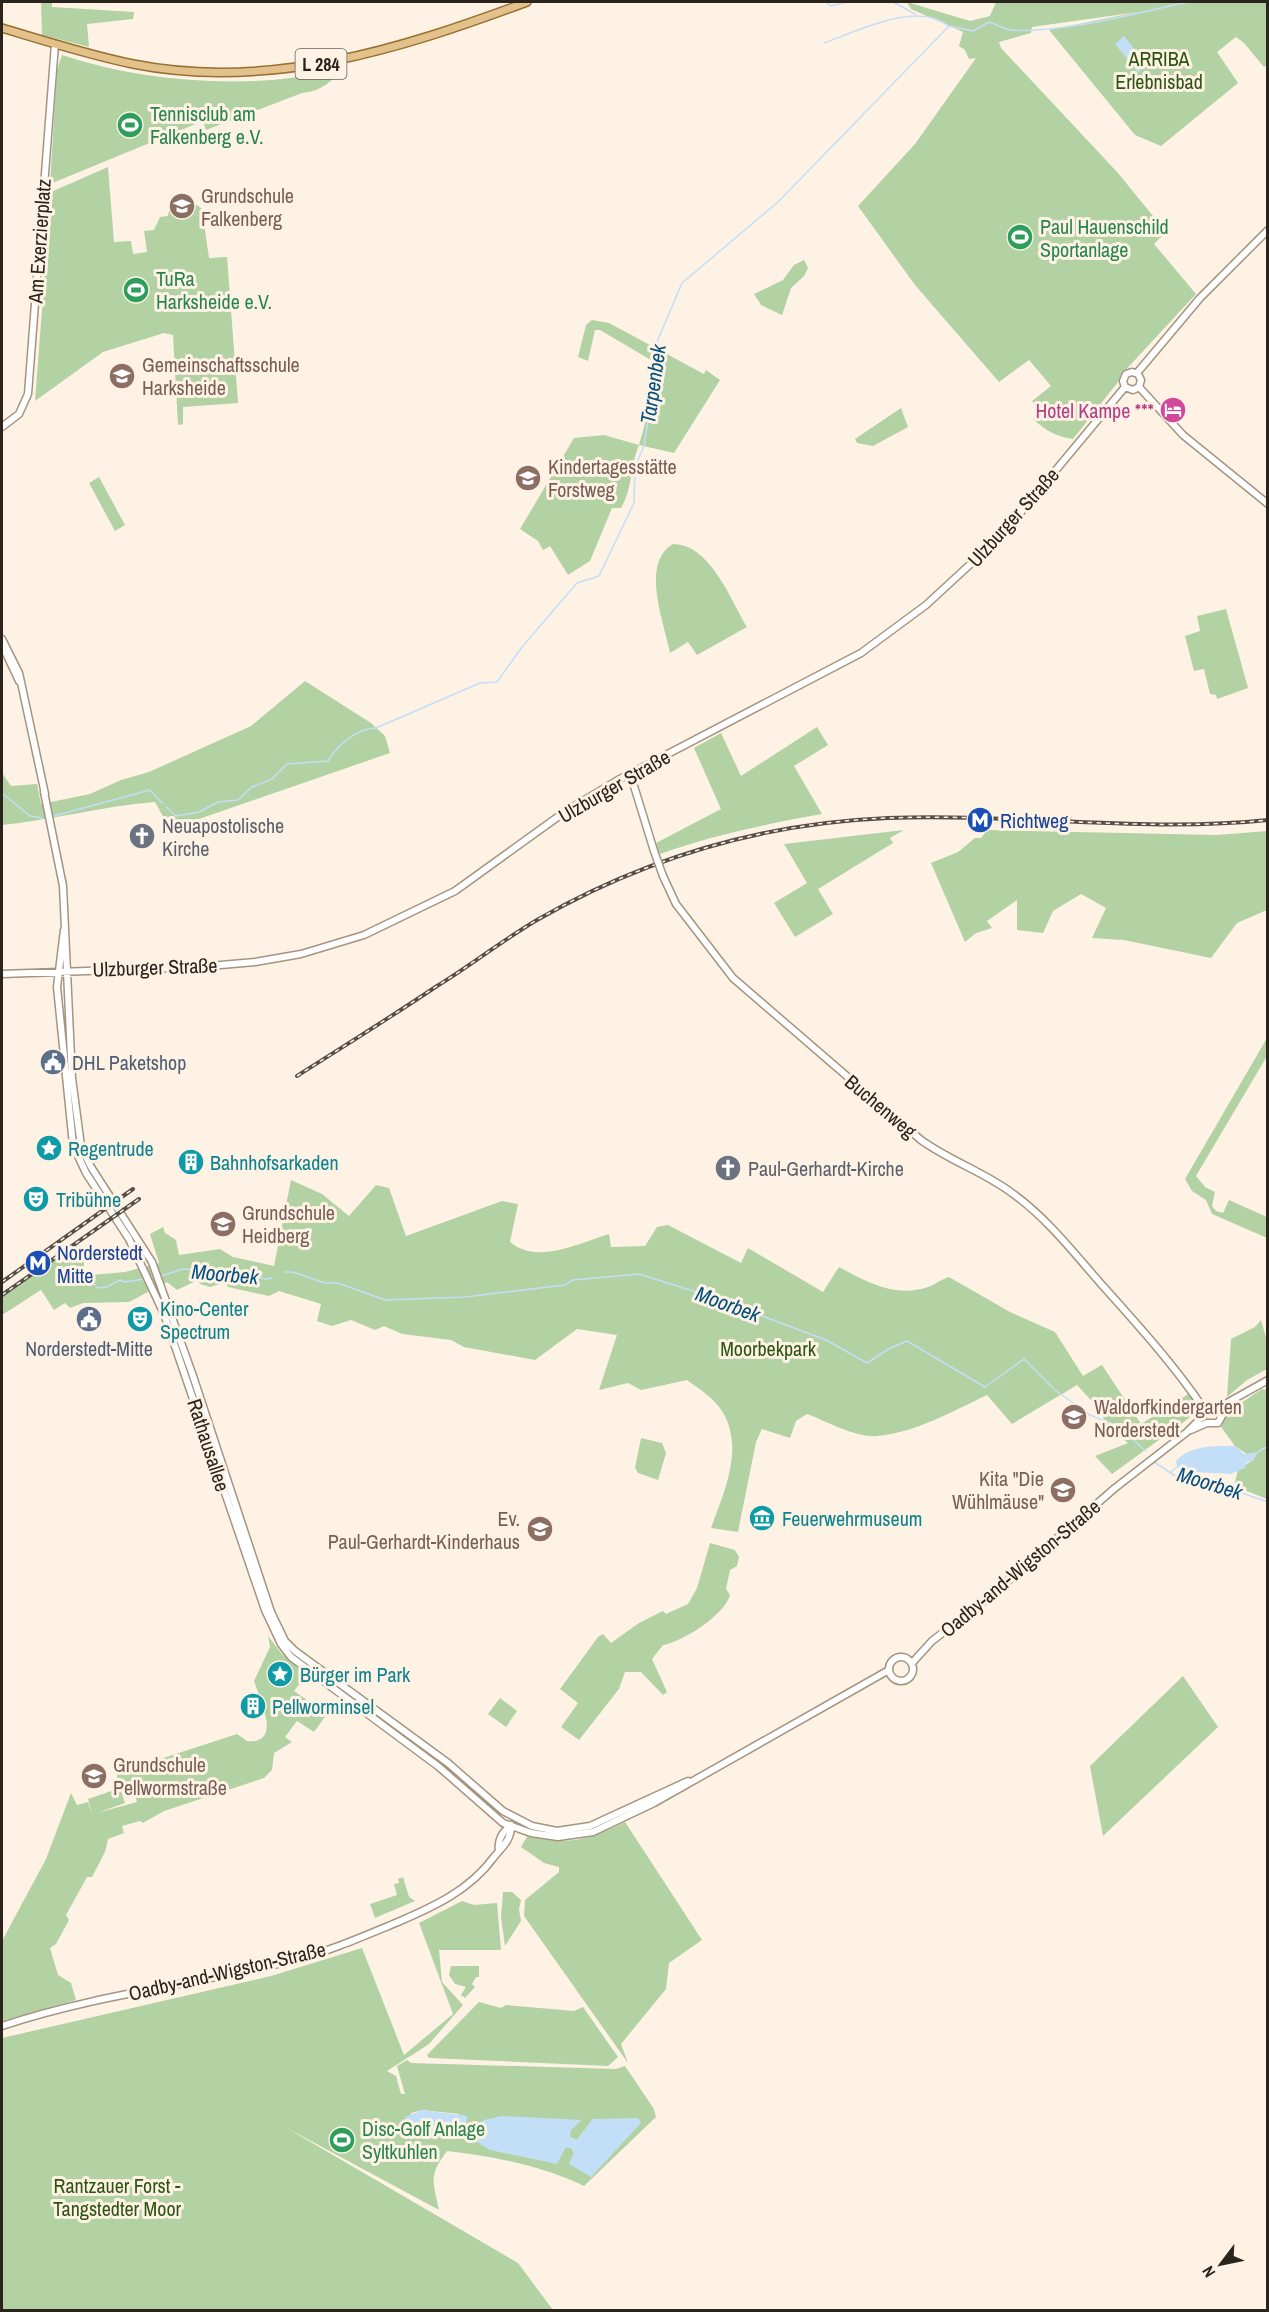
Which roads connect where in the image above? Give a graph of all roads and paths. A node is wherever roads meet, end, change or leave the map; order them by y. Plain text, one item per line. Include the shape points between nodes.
1 (527, 2) edge
2 (2, 28) edge
3 (55, 44) junction
4 (1268, 230) edge
5 (1137, 373) junction
6 (1125, 387) junction
7 (1139, 387) junction
8 (2, 427) edge
9 (1268, 504) edge
10 (2, 640) edge
11 (630, 773) junction
12 (64, 930) junction
13 (66, 970) junction
14 (58, 971) junction
15 (2, 974) edge
16 (1268, 1380) edge
17 (1238, 1398) junction
18 (1218, 1406) junction
19 (1205, 1410) junction
20 (1223, 1414) junction
21 (1207, 1423) junction
22 (1187, 1432) junction
23 (910, 1661) junction
24 (890, 1673) junction
25 (703, 1775) junction
26 (514, 1819) junction
27 (511, 1826) junction
28 (2, 2026) edge

1 - 3 main road, L 284 via 407,44 293,69 168,69
2 - 3 main road, L 284
3 - 8 main road, Am Exerzierplatz via 28,394 19,414
4 - 5 main road, Ulzburger Straße via 1200,298
5 - 6 main road, Ulzburger Straße via 1125,376
5 - 7 main road
6 - 7 main road
6 - 11 main road, Ulzburger Straße via 1001,536 890,634 861,653
7 - 9 main road via 1184,435
10 - 12 main road via 14,661 44,792 63,886
11 - 13 main road, Ulzburger Straße via 566,811 450,894 358,937 301,954 255,962
11 - 19 main road, Buchenweg, bridge via 654,852 676,904 733,978 921,1140 951,1161 999,1184 1029,1206
12 - 13 main road, Rathausallee
12 - 14 main road, Rathausallee
13 - 14 main road, Ulzburger Straße
13 - 26 main road, Rathausallee via 72,1078 81,1146 152,1262 162,1286 285,1641 448,1763
14 - 15 main road, Ulzburger Straße
14 - 27 main road, Rathausallee via 73,1144 153,1290 265,1610 281,1644 302,1667 439,1767 496,1818
16 - 17 main road
17 - 18 main road
17 - 20 main road
18 - 19 main road
18 - 20 main road
19 - 21 main road
19 - 22 main road
20 - 21 main road via 1218,1424
21 - 22 main road
22 - 23 main road, Oadby-and-Wigston-Straße
23 - 24 main road, Oadby-and-Wigston-Straße via 896,1658
23 - 24 main road, Oadby-and-Wigston-Straße via 913,1673 907,1680 900,1682
24 - 25 main road, Oadby-and-Wigston-Straße
25 - 26 main road, Oadby-and-Wigston-Straße via 590,1826 552,1830
25 - 27 main road, Oadby-and-Wigston-Straße via 588,1833 551,1837
26 - 27 main road, Oadby-and-Wigston-Straße
27 - 28 main road, Oadby-and-Wigston-Straße via 499,1841 499,1851 477,1878 457,1893 386,1927 322,1952 63,2008

